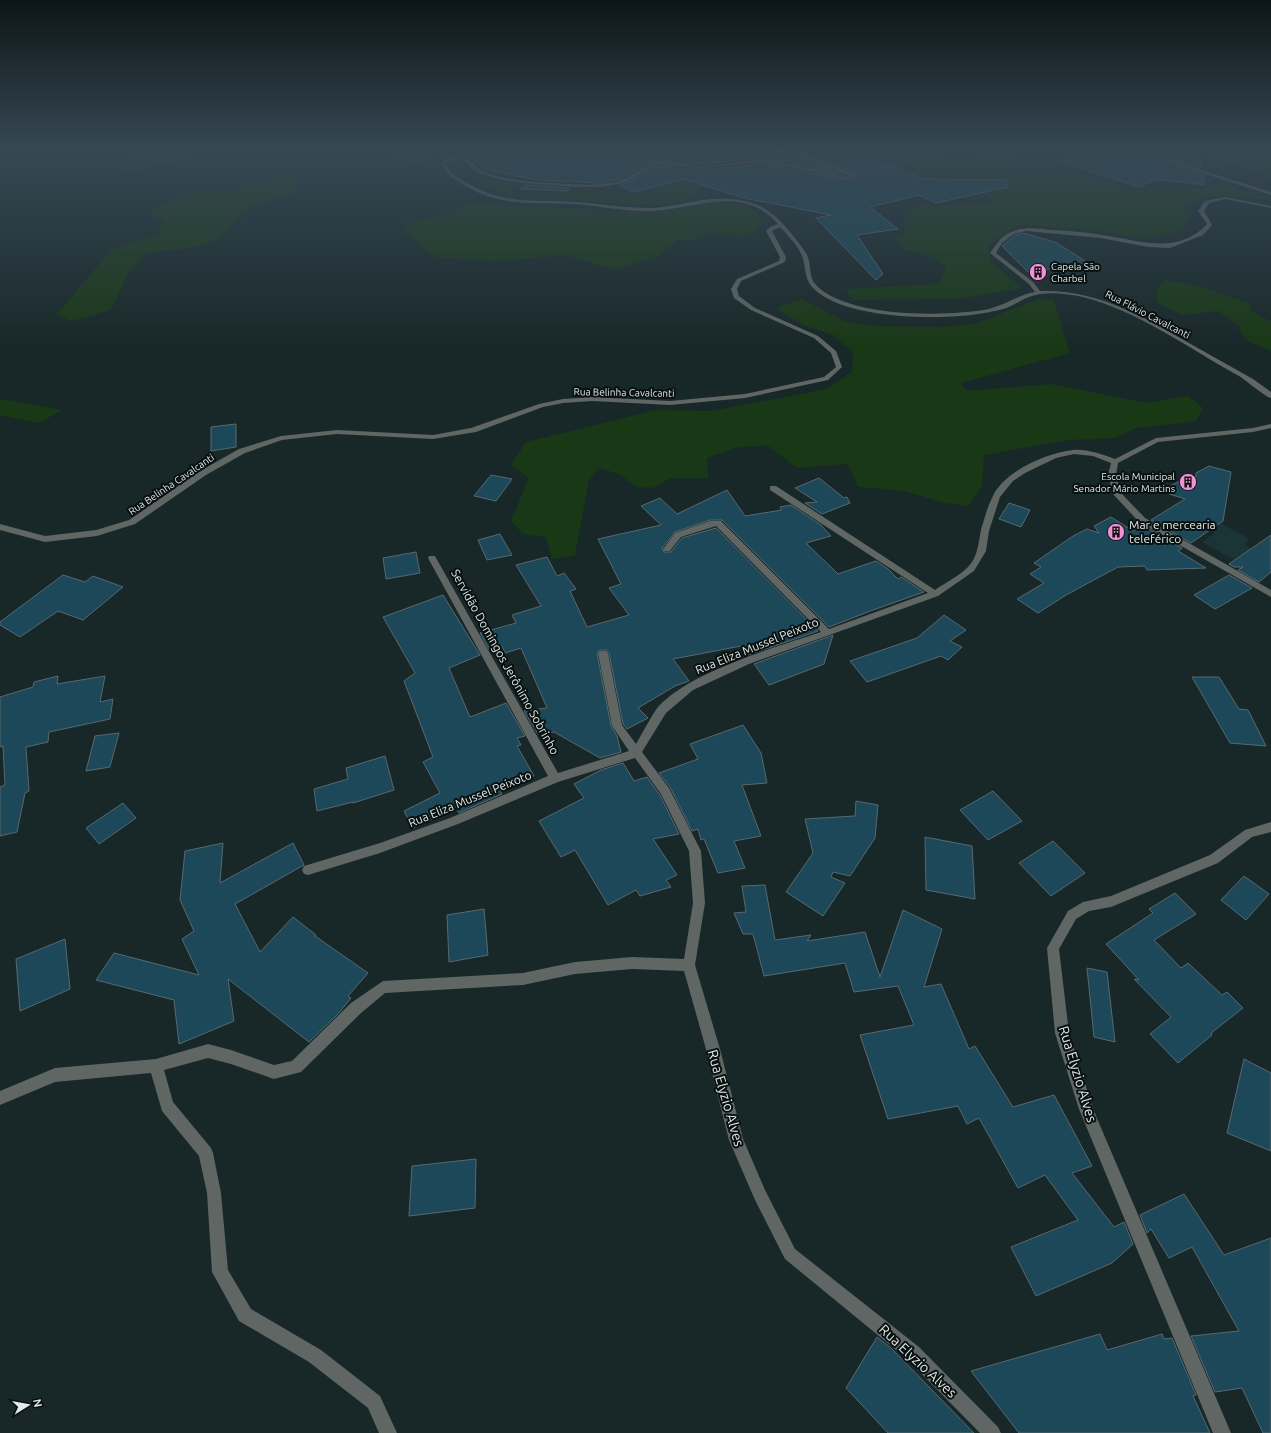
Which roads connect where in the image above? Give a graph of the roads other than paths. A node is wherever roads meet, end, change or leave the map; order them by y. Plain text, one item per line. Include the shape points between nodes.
1 (772, 215) edge
2 (1203, 215) edge
3 (781, 225) junction
4 (1038, 292) junction
5 (1271, 396) edge
6 (1271, 426) edge
7 (1115, 462) junction
8 (773, 488) dead end
9 (0, 527) edge
10 (667, 549) dead end
11 (432, 558) dead end
12 (935, 594) junction
13 (1271, 594) edge
14 (827, 632) junction
15 (603, 653) dead end
16 (636, 754) junction
17 (555, 778) junction
18 (1271, 827) edge
19 (308, 870) dead end
20 (689, 966) junction
21 (156, 1066) junction
22 (0, 1098) edge
23 (388, 1433) edge
24 (992, 1433) edge
25 (1222, 1433) edge

1 - 3 street, Rua Flávio Cavalcanti
2 - 4 street via 1210,224 1201,234 1170,246 1148,246 1102,236 1026,229 1012,233 1000,242 993,253 1031,283
3 - 4 street, Rua Flávio Cavalcanti via 804,255 808,278 815,287 853,306 903,314 967,314 1005,306
3 - 9 street, Rua Belinha Cavalcanti via 769,231 783,257 782,262 740,280 734,289 736,297 753,309 816,337 834,352 839,367 826,379 745,396 670,403 563,401 541,405 473,430 433,437 337,432 281,438 242,451 203,473 132,522 97,533 45,538
4 - 5 street, Rua Flávio Cavalcanti via 1094,298 1116,306 1223,365
6 - 7 street via 1156,440
7 - 12 street, Rua Eliza Mussel Peixoto via 1094,454 1061,454 1038,462 1010,479 996,497 982,550 971,569
7 - 13 street via 1112,475 1117,494 1142,520
8 - 12 street
10 - 14 street via 678,535 718,523
11 - 17 street, Servidão Domingos Jerônimo Sobrinho
12 - 14 street, Rua Eliza Mussel Peixoto
14 - 16 street, Rua Eliza Mussel Peixoto via 746,662 690,687 662,710
15 - 16 street, Rua Elyzio Alves via 617,726
16 - 17 street, Rua Eliza Mussel Peixoto
16 - 20 street, Rua Elyzio Alves via 665,791 695,851 699,903
17 - 19 street, Rua Eliza Mussel Peixoto via 446,824
18 - 25 street, Rua Elyzio Alves via 1249,833 1214,859 1111,901 1087,906 1072,915 1053,948 1062,1033 1086,1109
20 - 21 street via 632,963 575,968 523,979 383,987 356,1008 296,1067 274,1072 231,1056 208,1051
20 - 24 street, Rua Elyzio Alves via 736,1140 790,1254 913,1353
21 - 22 street via 55,1075
21 - 23 street via 167,1106 206,1153 214,1193 220,1272 245,1316 315,1356 374,1402

